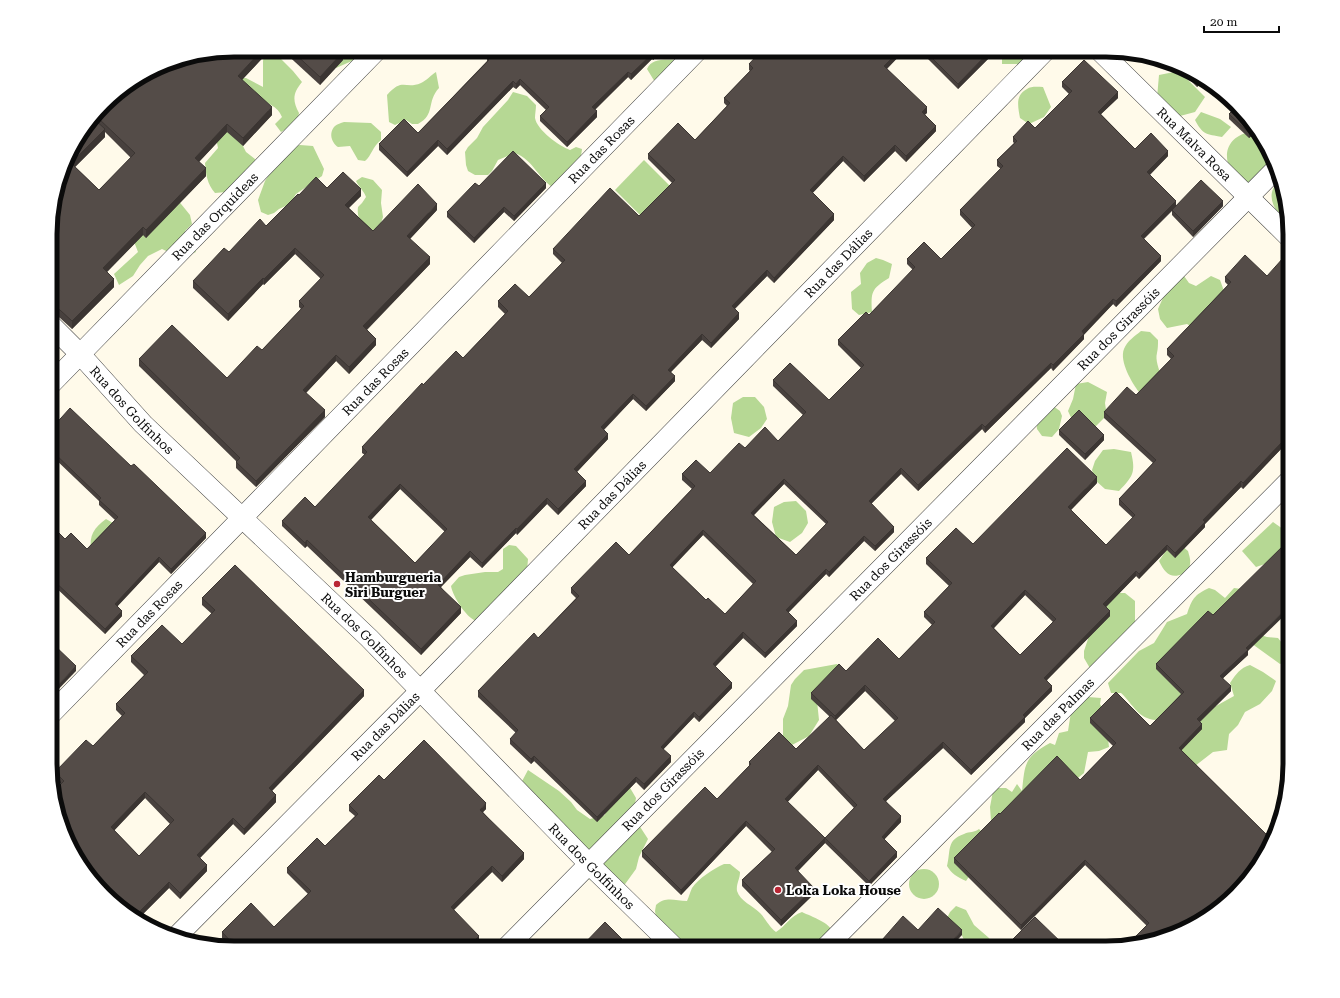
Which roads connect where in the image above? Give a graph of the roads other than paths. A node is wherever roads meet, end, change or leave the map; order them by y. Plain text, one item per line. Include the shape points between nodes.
1 (370, 57) edge
2 (691, 57) edge
3 (1039, 57) edge
4 (1106, 57) edge
5 (1272, 173) edge
6 (1248, 197) junction
7 (1283, 231) edge
8 (57, 331) edge
9 (80, 354) junction
10 (57, 378) edge
11 (1283, 487) edge
12 (242, 518) junction
13 (420, 691) junction
14 (57, 708) edge
15 (589, 864) junction
16 (180, 933) edge
17 (513, 941) edge
18 (668, 941) edge
19 (832, 941) edge

1 - 9 street, Rua das Orquídeas
2 - 12 street, Rua das Rosas
3 - 13 street, Rua das Dálias
4 - 6 street, Rua Malva Rosa
5 - 6 street, Rua dos Girassóis
6 - 7 street, Rua Malva Rosa
6 - 15 street, Rua dos Girassóis
8 - 9 street, Rua dos Golfinhos
9 - 10 street, Rua das Orquídeas
9 - 12 street, Rua dos Golfinhos via 143,424
11 - 19 street, Rua das Palmas
12 - 13 street, Rua dos Golfinhos via 369,638
12 - 14 street, Rua das Rosas
13 - 15 street, Rua dos Golfinhos
13 - 16 street, Rua das Dálias
15 - 17 street, Rua dos Girassóis
15 - 18 street, Rua dos Golfinhos

